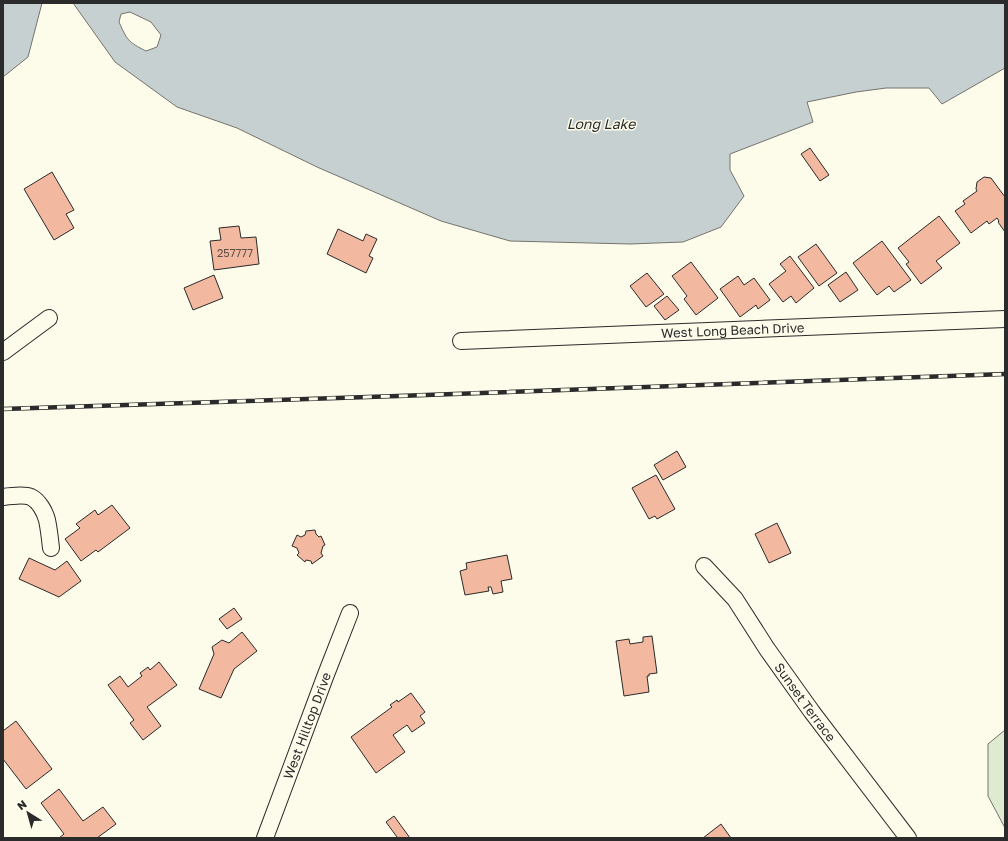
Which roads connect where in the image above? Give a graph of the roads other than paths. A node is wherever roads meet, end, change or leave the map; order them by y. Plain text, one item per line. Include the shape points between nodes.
1 (49, 318) dead end
2 (1005, 319) edge
3 (461, 340) dead end
4 (3, 352) edge
5 (3, 497) edge
6 (51, 548) dead end
7 (704, 566) dead end
8 (350, 613) dead end
9 (265, 838) edge
10 (908, 838) edge

1 - 4 street
2 - 3 street, West Long Beach Drive
5 - 6 street via 19,495 30,497 37,502 47,520
7 - 10 street, Sunset Terrace via 735,599 812,712
8 - 9 street, West Hilltop Drive

